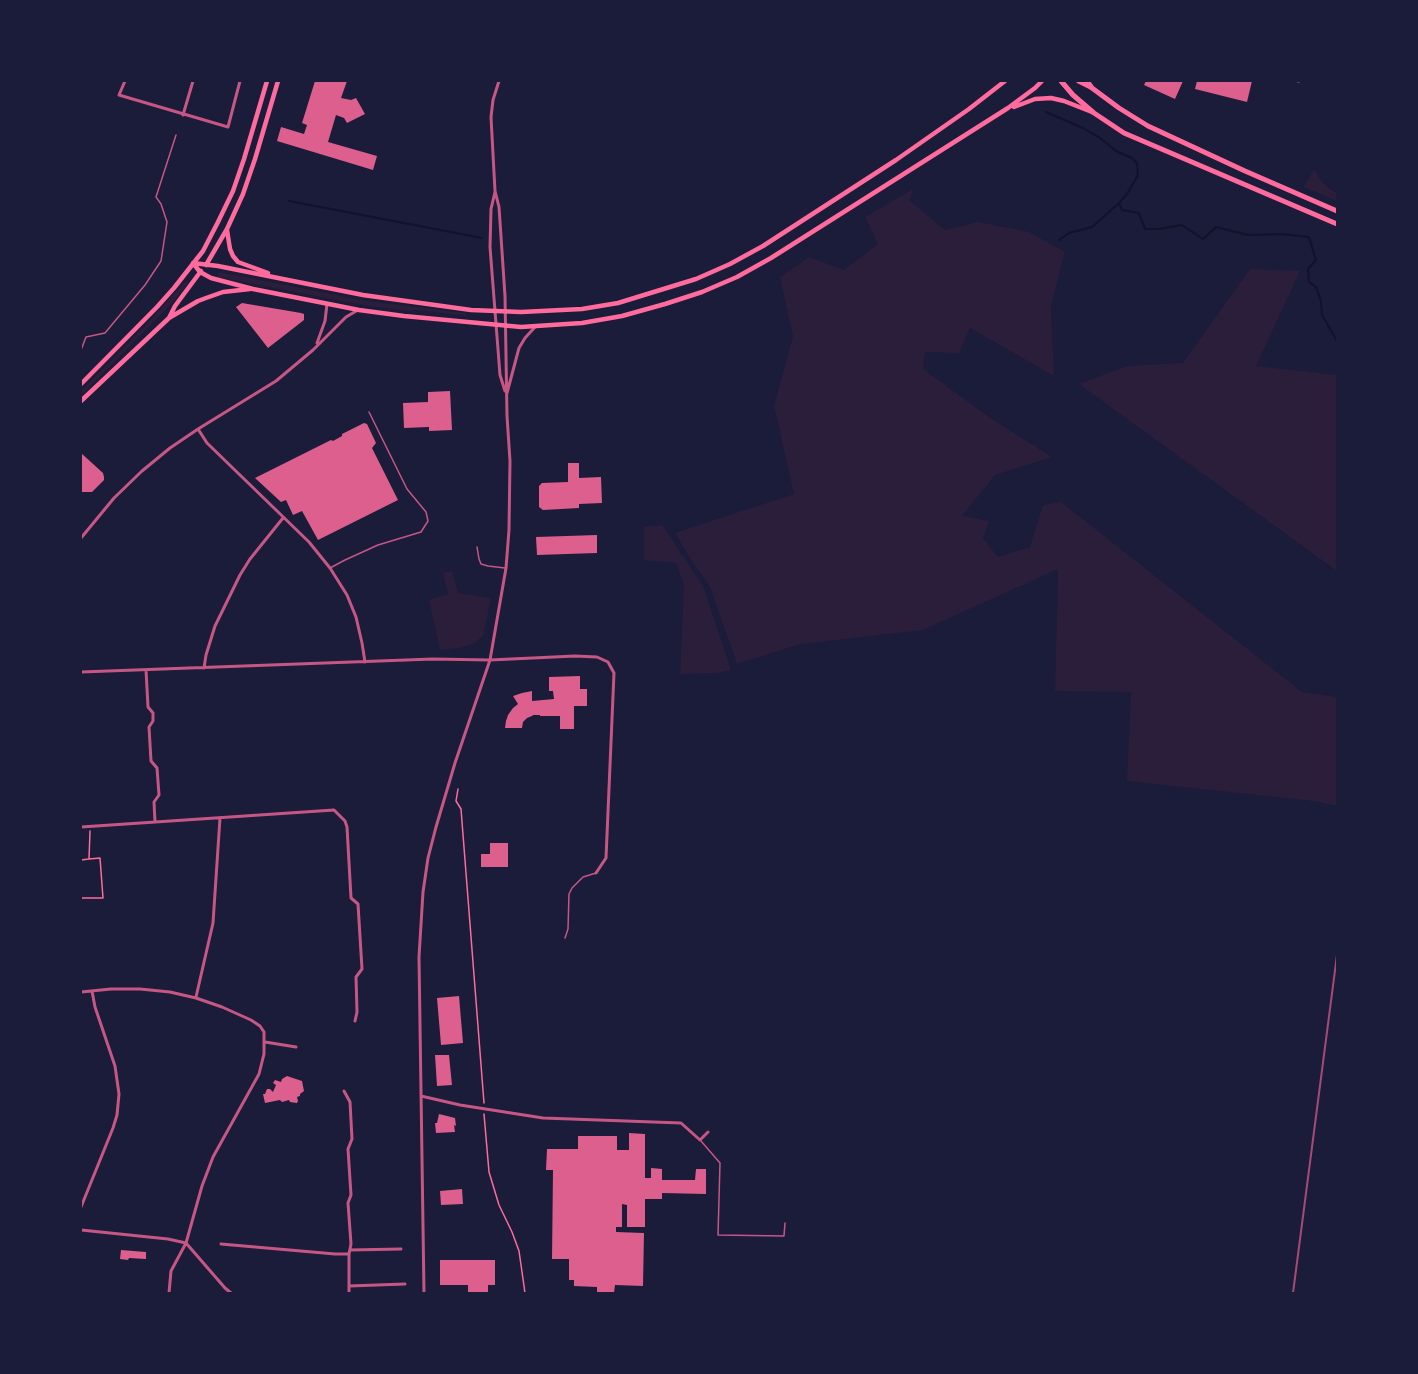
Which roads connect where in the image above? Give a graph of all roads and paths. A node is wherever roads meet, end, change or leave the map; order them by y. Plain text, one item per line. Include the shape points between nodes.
1 (124, 81) edge
2 (193, 81) edge
3 (240, 81) edge
4 (267, 81) edge
5 (278, 81) edge
6 (1005, 81) edge
7 (1042, 81) edge
8 (1061, 81) edge
9 (1078, 81) edge
10 (1087, 81) edge
11 (498, 82) edge
12 (1092, 88) junction
13 (1008, 108) junction
14 (1094, 113) junction
15 (183, 115) junction
16 (176, 135) dead end
17 (495, 191) junction
18 (1337, 211) edge
19 (1337, 224) edge
20 (226, 229) junction
21 (193, 263) junction
22 (206, 264) junction
23 (200, 272) junction
24 (279, 278) junction
25 (253, 289) junction
26 (327, 304) junction
27 (359, 310) junction
28 (494, 312) junction
29 (506, 312) junction
30 (169, 318) junction
31 (495, 325) junction
32 (506, 326) junction
33 (537, 326) junction
34 (317, 345) junction
35 (81, 350) edge
36 (81, 384) edge
37 (506, 398) junction
38 (81, 401) edge
39 (369, 412) dead end
40 (198, 429) junction
41 (284, 518) junction
42 (81, 538) edge
43 (477, 547) dead end
44 (330, 568) junction
45 (506, 568) junction
46 (490, 660) junction
47 (365, 662) junction
48 (204, 668) junction
49 (146, 670) junction
50 (81, 672) edge
51 (458, 789) dead end
52 (220, 818) junction
53 (155, 822) junction
54 (81, 826) edge
55 (90, 826) junction
56 (89, 859) junction
57 (81, 860) edge
58 (596, 873) joint
59 (81, 898) edge
60 (565, 938) dead end
61 (92, 991) junction
62 (81, 992) edge
63 (196, 998) junction
64 (355, 1021) dead end
65 (265, 1042) junction
66 (296, 1047) dead end
67 (344, 1091) dead end
68 (421, 1096) junction
69 (484, 1108) junction
70 (708, 1132) dead end
71 (700, 1140) junction
72 (81, 1207) edge
73 (785, 1223) dead end
74 (81, 1230) edge
75 (186, 1243) junction
76 (221, 1244) dead end
77 (401, 1249) dead end
78 (349, 1252) junction
79 (405, 1284) dead end
80 (349, 1286) junction
81 (169, 1293) edge
82 (231, 1293) edge
83 (349, 1293) edge
84 (424, 1293) edge
85 (525, 1293) edge

1 - 15 street via 119,95
2 - 15 street
3 - 15 street via 228,127
4 - 21 main road via 233,191
5 - 20 main road via 243,194
6 - 29 main road via 896,160 730,264 618,303 582,309
7 - 13 main road
8 - 14 main road
9 - 12 main road
10 - 12 main road
11 - 17 street via 491,117
12 - 18 main road via 1148,126
13 - 14 main road via 1051,98
13 - 33 main road via 737,277 622,316
14 - 19 main road via 1124,133
16 - 35 lane via 156,197 168,222 162,261 105,333 86,337
17 - 28 street via 490,247
17 - 29 street
20 - 22 main road
20 - 24 main road via 230,249 238,262
21 - 22 main road
21 - 23 main road
21 - 36 main road via 157,307
22 - 23 main road
22 - 24 main road
23 - 25 main road
23 - 30 main road
24 - 28 main road via 363,295
25 - 26 main road
25 - 30 main road via 206,298
26 - 27 main road
26 - 34 street
27 - 31 main road
27 - 34 street via 346,316
28 - 29 main road
28 - 31 street
29 - 32 street
30 - 38 main road
31 - 32 main road
31 - 37 street
32 - 33 main road
32 - 37 street
33 - 37 street via 519,348
34 - 40 street via 276,381
37 - 45 street via 510,513
39 - 44 lane via 407,489 426,512 428,521 421,532 378,545
40 - 41 street via 207,443
40 - 42 street via 142,471
41 - 44 street
41 - 48 street via 236,582 215,626
43 - 45 lane via 481,564
44 - 47 street via 356,617
45 - 46 street
46 - 47 street
46 - 58 street via 597,657 608,662 614,673 606,858
46 - 68 street via 444,799 425,876 419,949
47 - 48 street
48 - 49 street
49 - 50 street
49 - 53 street via 148,706 153,713 149,727 151,761 156,768 159,795 154,802
51 - 69 path
52 - 53 street
52 - 63 street via 213,923
52 - 64 street via 334,810 345,821 351,898 358,904 362,969 356,977
53 - 55 street
54 - 55 street
55 - 56 path
56 - 57 path
56 - 59 path via 100,858 103,898
58 - 60 lane via 583,877 569,894
61 - 62 street
61 - 63 street via 140,988
61 - 72 street via 115,1066 119,1094 113,1128
63 - 65 street via 251,1020 264,1032
65 - 66 street
65 - 75 street via 259,1074 204,1178
67 - 78 street via 350,1102 352,1139 348,1149
68 - 69 street
68 - 84 street
69 - 71 street via 543,1118 681,1123
69 - 85 path via 491,1179 519,1251
70 - 71 street
71 - 73 lane via 720,1164 718,1235 784,1236
74 - 75 street
75 - 81 street via 171,1272
75 - 82 street
76 - 78 street
77 - 78 street
78 - 80 street
79 - 80 street
80 - 83 street

